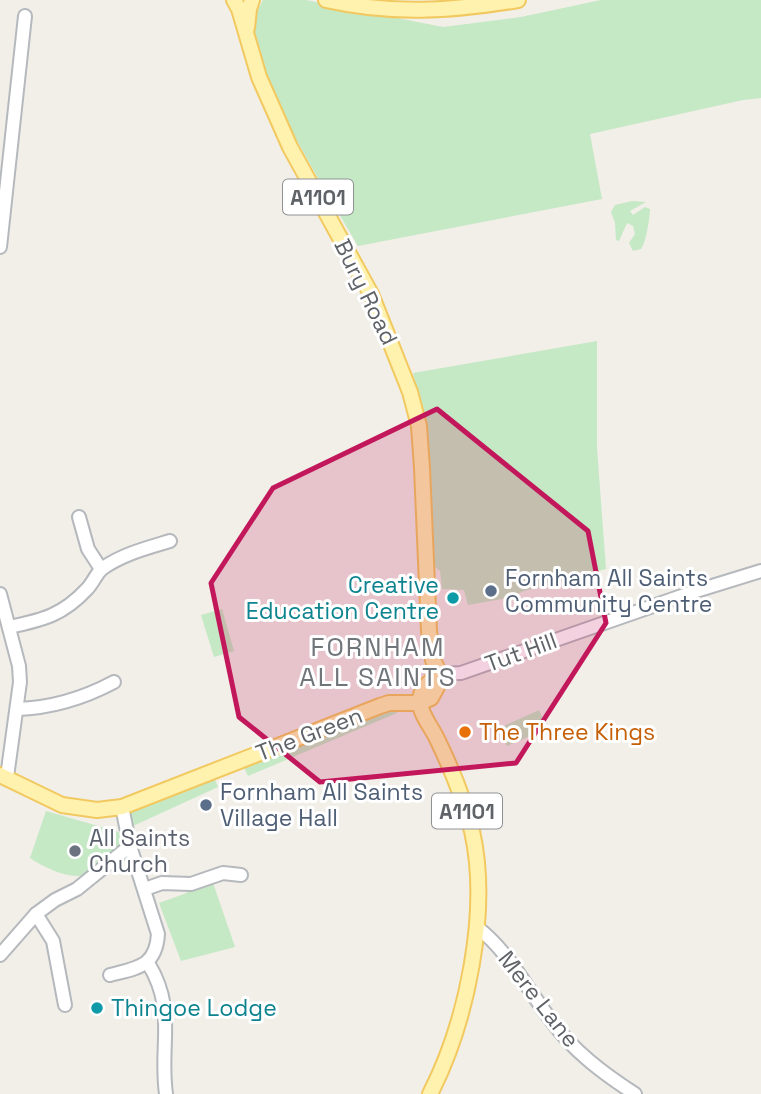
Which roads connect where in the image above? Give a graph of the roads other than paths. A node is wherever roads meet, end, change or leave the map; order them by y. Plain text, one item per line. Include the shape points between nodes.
1 (234, 0) edge
2 (252, 0) edge
3 (326, 0) edge
4 (518, 0) edge
5 (25, 16) dead end
6 (246, 36) junction
7 (0, 247) edge
8 (79, 517) dead end
9 (170, 541) dead end
10 (101, 569) junction
11 (761, 571) edge
12 (0, 594) edge
13 (9, 627) junction
14 (440, 674) junction
15 (114, 682) dead end
16 (420, 703) junction
17 (17, 709) junction
18 (3, 776) edge
19 (122, 807) junction
20 (130, 846) junction
21 (241, 875) dead end
22 (145, 889) junction
23 (36, 914) junction
24 (478, 928) junction
25 (0, 955) edge
26 (148, 962) junction
27 (110, 975) dead end
28 (65, 1005) dead end
29 (166, 1094) edge
30 (430, 1094) edge
31 (635, 1094) edge

1 - 6 main road, Bury Road / A1101
2 - 6 main road, Bury Road / A1101
3 - 4 main road via 383,10 423,11
5 - 7 street
6 - 14 main road, Bury Road / A1101 via 290,147 371,294 410,392 419,426 429,631
8 - 10 street via 88,549
9 - 10 street via 132,552
10 - 13 street via 64,611
11 - 14 street, Tut Hill via 461,673
12 - 13 street
13 - 17 street via 19,666
14 - 16 main road via 431,698
15 - 17 street via 78,699
16 - 19 main road, The Green via 380,706
16 - 24 main road, A1101 via 452,771 473,835
17 - 18 street
18 - 19 main road, The Green via 62,805 97,810
19 - 20 street
20 - 22 street
20 - 23 street via 77,889
21 - 22 street via 223,873 191,884 162,883
22 - 26 street via 158,934
23 - 25 street
23 - 28 street via 53,940
24 - 30 main road, A1101 via 461,1017
24 - 31 street, Mere Lane via 502,950 560,1032 607,1076
26 - 27 street
26 - 29 street via 167,1018

